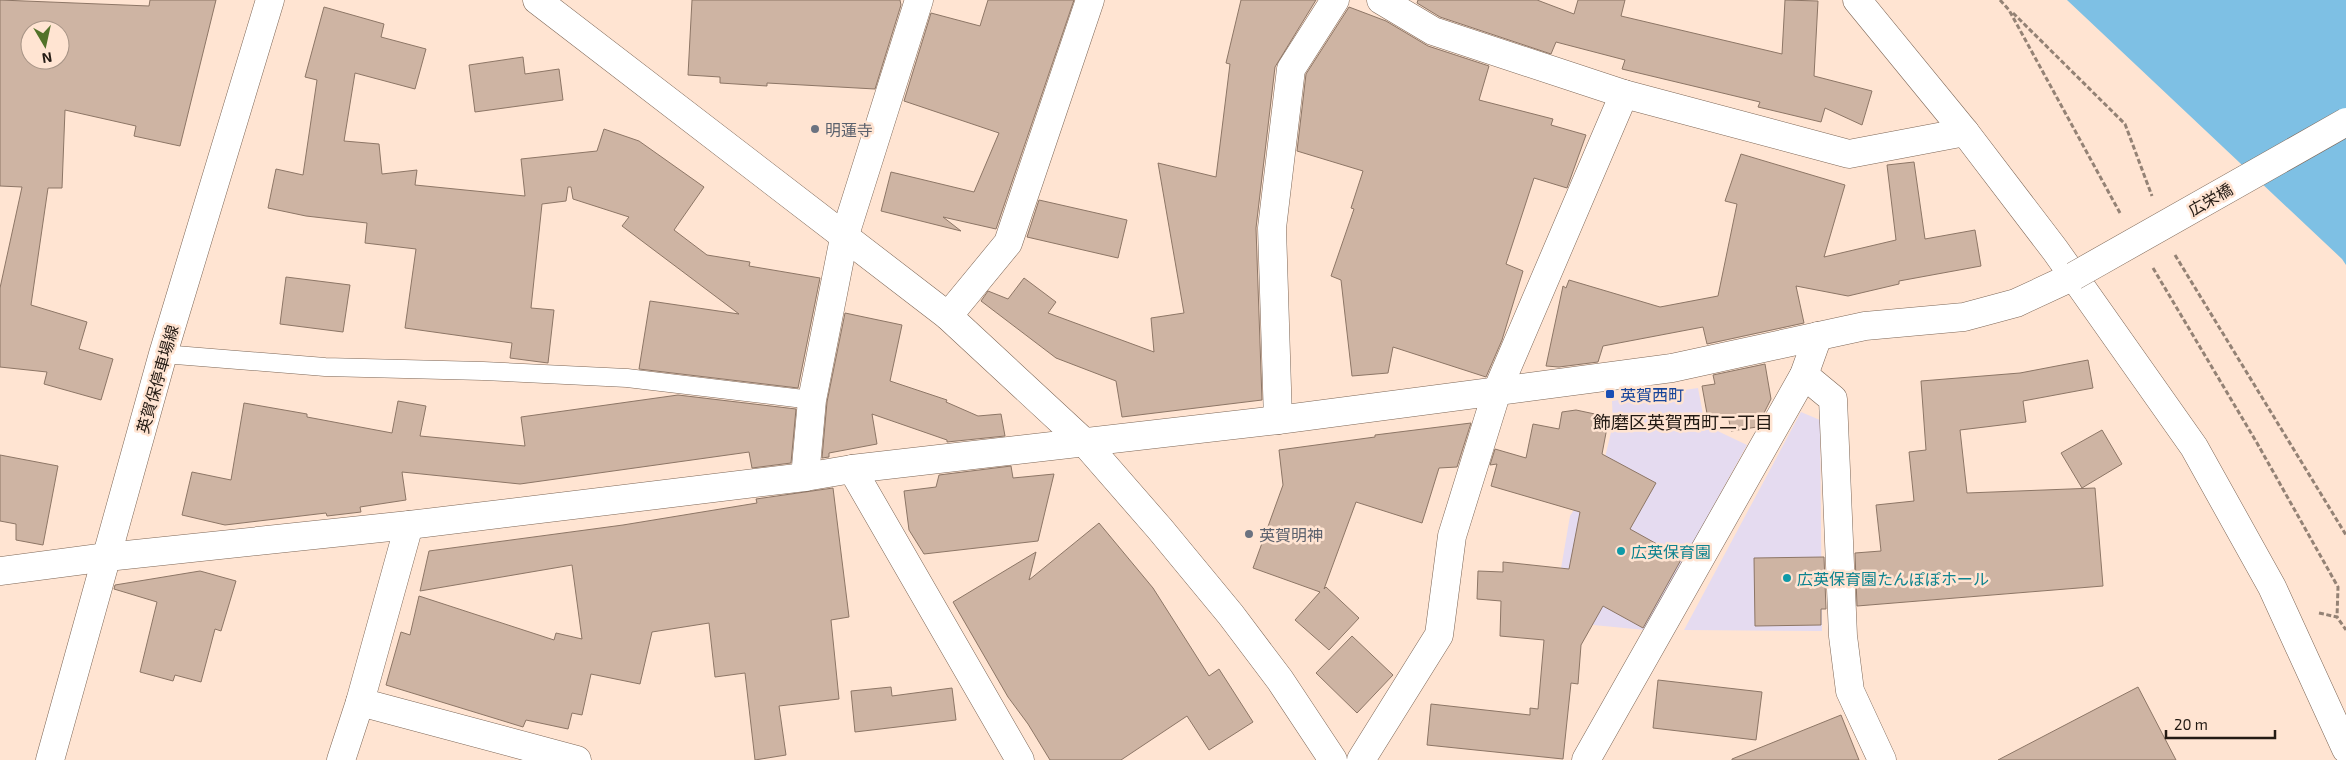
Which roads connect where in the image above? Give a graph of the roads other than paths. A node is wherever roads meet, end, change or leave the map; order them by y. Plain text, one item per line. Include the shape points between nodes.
1 (270, 0) edge
2 (537, 0) edge
3 (919, 0) edge
4 (1090, 0) edge
5 (1335, 0) edge
6 (1381, 0) edge
7 (1857, 0) edge
8 (1624, 94) junction
9 (2346, 122) edge
10 (1964, 132) junction
11 (844, 238) junction
12 (2074, 276) junction
13 (948, 316) junction
14 (1818, 336) junction
15 (163, 354) junction
16 (1804, 375) junction
17 (1497, 392) junction
18 (812, 400) junction
19 (1278, 420) junction
20 (1085, 443) junction
21 (852, 469) junction
22 (804, 477) junction
23 (409, 525) junction
24 (107, 557) junction
25 (0, 571) edge
26 (360, 702) junction
27 (2346, 749) edge
28 (1011, 759) edge
29 (50, 760) edge
30 (341, 760) edge
31 (577, 760) edge
32 (1333, 760) edge
33 (1361, 760) edge
34 (1586, 760) edge
35 (1882, 760) edge

1 - 15 street, 英賀保停車場線
2 - 11 street
3 - 11 street
4 - 13 street via 1008,243
5 - 19 street via 1291,69 1272,228
6 - 8 street via 1433,31
7 - 10 street
8 - 10 street via 1848,154
8 - 17 street
9 - 12 street, 広栄橋, bridge
10 - 12 street
11 - 13 street
11 - 18 street
12 - 14 street, 広栄橋 via 2036,296 1972,315 1865,326
12 - 27 street via 2194,447 2272,587
13 - 20 street
14 - 16 street
14 - 17 street, 広栄橋 via 1672,368
15 - 18 lane via 325,367 483,370 626,378
15 - 24 street, 英賀保停車場線
16 - 34 street
16 - 35 street via 1833,399 1843,636 1850,691
17 - 19 street, 広栄橋
17 - 33 street via 1452,536 1439,635
18 - 22 street
19 - 20 street, 広栄橋
20 - 21 street, 広栄橋
20 - 32 street via 1231,615 1280,680
21 - 22 street, 広栄橋
21 - 28 street
22 - 23 street, 広栄橋
23 - 24 street, 広栄橋
23 - 26 street
24 - 25 street, 広栄橋
24 - 29 street, 英賀保停車場線
26 - 30 street
26 - 31 street

